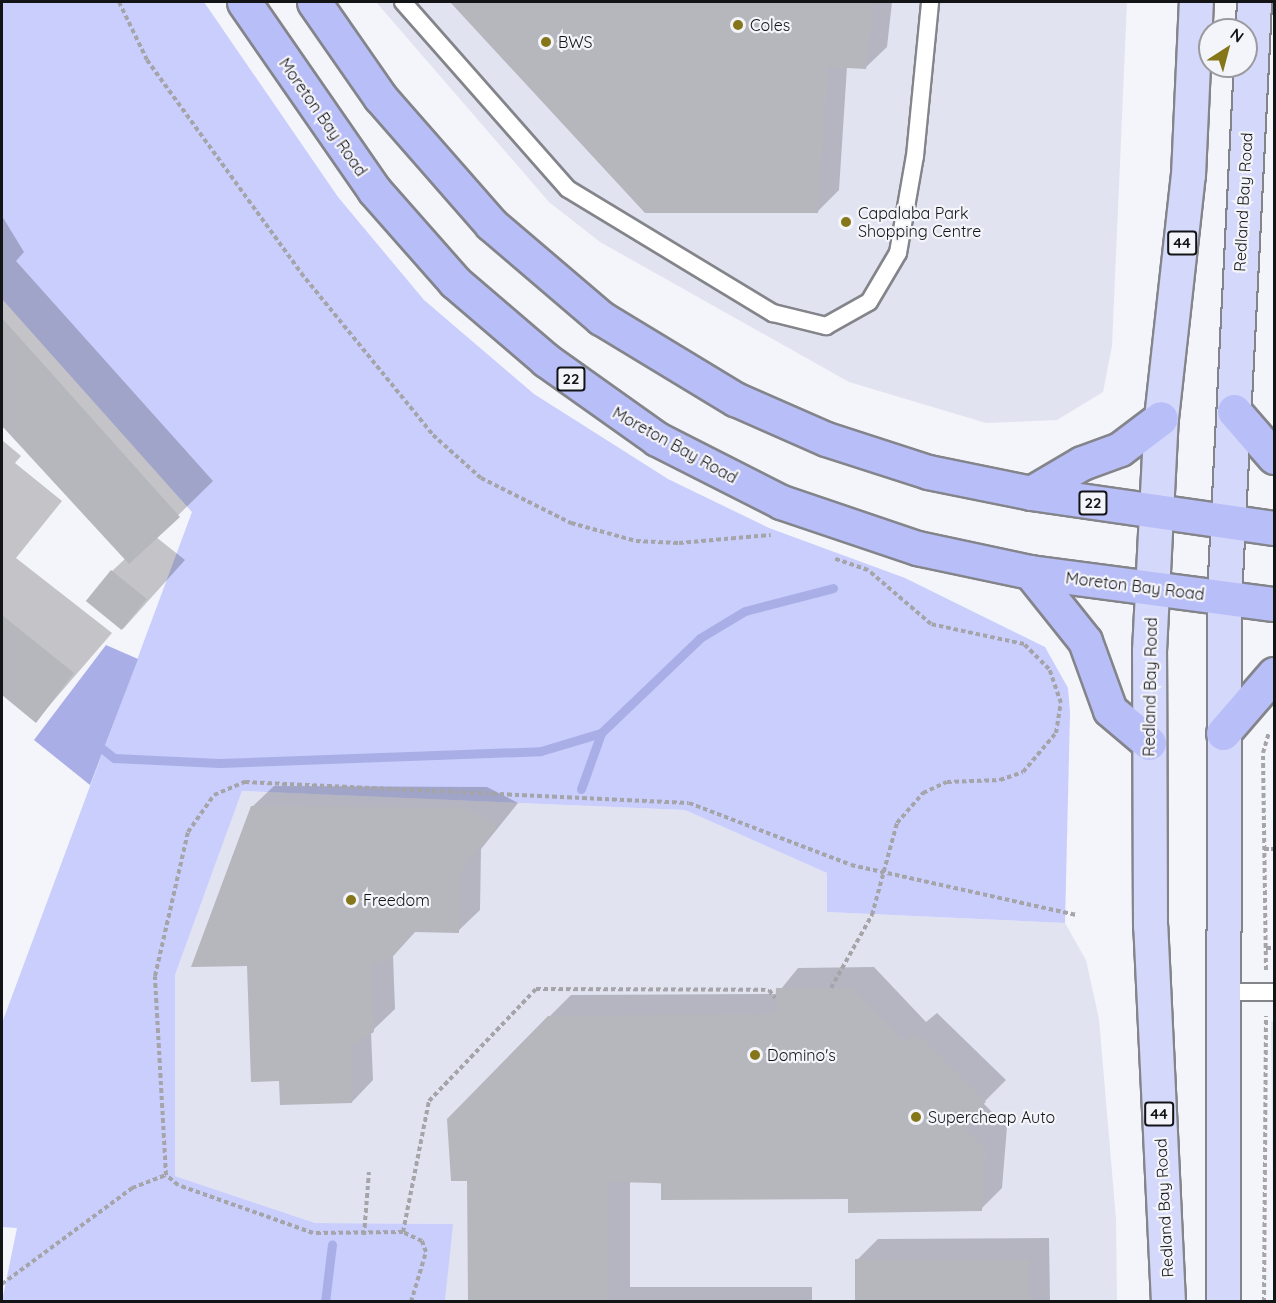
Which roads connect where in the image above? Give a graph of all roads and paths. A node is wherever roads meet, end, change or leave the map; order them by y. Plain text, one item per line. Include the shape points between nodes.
1 (119, 2) edge
2 (244, 2) edge
3 (314, 2) edge
4 (403, 2) edge
5 (930, 2) edge
6 (1196, 2) edge
7 (1254, 2) edge
8 (1234, 411) junction
9 (1161, 418) junction
10 (1275, 457) edge
11 (1031, 493) junction
12 (1155, 512) junction
13 (1227, 522) junction
14 (1275, 528) edge
15 (781, 539) dead end
16 (825, 554) dead end
17 (1030, 572) junction
18 (1152, 589) junction
19 (1224, 597) junction
20 (1275, 604) edge
21 (1275, 674) edge
22 (1275, 721) edge
23 (1223, 733) junction
24 (1149, 743) junction
25 (1264, 849) junction
26 (1275, 849) edge
27 (883, 873) junction
28 (1077, 915) dead end
29 (1266, 948) junction
30 (1275, 948) edge
31 (831, 988) dead end
32 (1223, 992) junction
33 (1270, 992) edge
34 (775, 998) dead end
35 (369, 1172) dead end
36 (166, 1175) junction
37 (403, 1232) junction
38 (364, 1235) junction
39 (2, 1284) edge
40 (411, 1302) edge
41 (1168, 1302) edge
42 (1223, 1302) edge
43 (1264, 1302) edge

1 - 15 path via 147,60 294,264 433,435 481,478 571,523 636,541
2 - 17 highway, Moreton Bay Road / 22 via 330,130 416,240 498,321 605,406 781,502 917,548
3 - 11 highway, 22 via 426,155 491,224 601,318 694,377 782,421 928,472
4 - 5 lane via 568,189 773,312 826,327 869,302 897,253 915,156
6 - 9 main road, Redland Bay Road / 44 via 1187,186
7 - 8 main road, Redland Bay Road
8 - 10 highway
8 - 13 main road, Redland Bay Road
9 - 11 highway via 1120,449 1082,463
9 - 12 main road, Redland Bay Road / 44
11 - 12 highway, 22
12 - 13 highway, 22
12 - 18 main road, Redland Bay Road / 44
13 - 14 highway, 22
13 - 19 main road, Redland Bay Road
16 - 27 path via 868,570 931,624 1024,644 1049,669 1061,704 1056,733 1023,772 1000,780 946,782 923,793 897,823
17 - 18 highway, Moreton Bay Road / 22
17 - 24 highway via 1085,641 1110,710
18 - 19 highway, Moreton Bay Road / 22
18 - 24 main road, Redland Bay Road / 44
19 - 20 highway, Moreton Bay Road / 22
19 - 23 main road, Redland Bay Road
21 - 23 highway
22 - 25 path via 1263,753
23 - 32 main road, Redland Bay Road
24 - 41 main road, Redland Bay Road / 44 via 1150,926
25 - 26 path
25 - 29 path
27 - 28 path
27 - 31 path via 872,915
27 - 36 path via 689,803 245,783 214,795 188,832 155,976
29 - 30 path
29 - 33 path
32 - 33 lane
32 - 42 main road, Redland Bay Road
33 - 43 path
34 - 37 path via 769,990 536,989 429,1101
35 - 38 path
36 - 38 path via 178,1185 313,1233
36 - 39 path via 132,1188
37 - 38 path
37 - 40 path via 422,1241 426,1252

